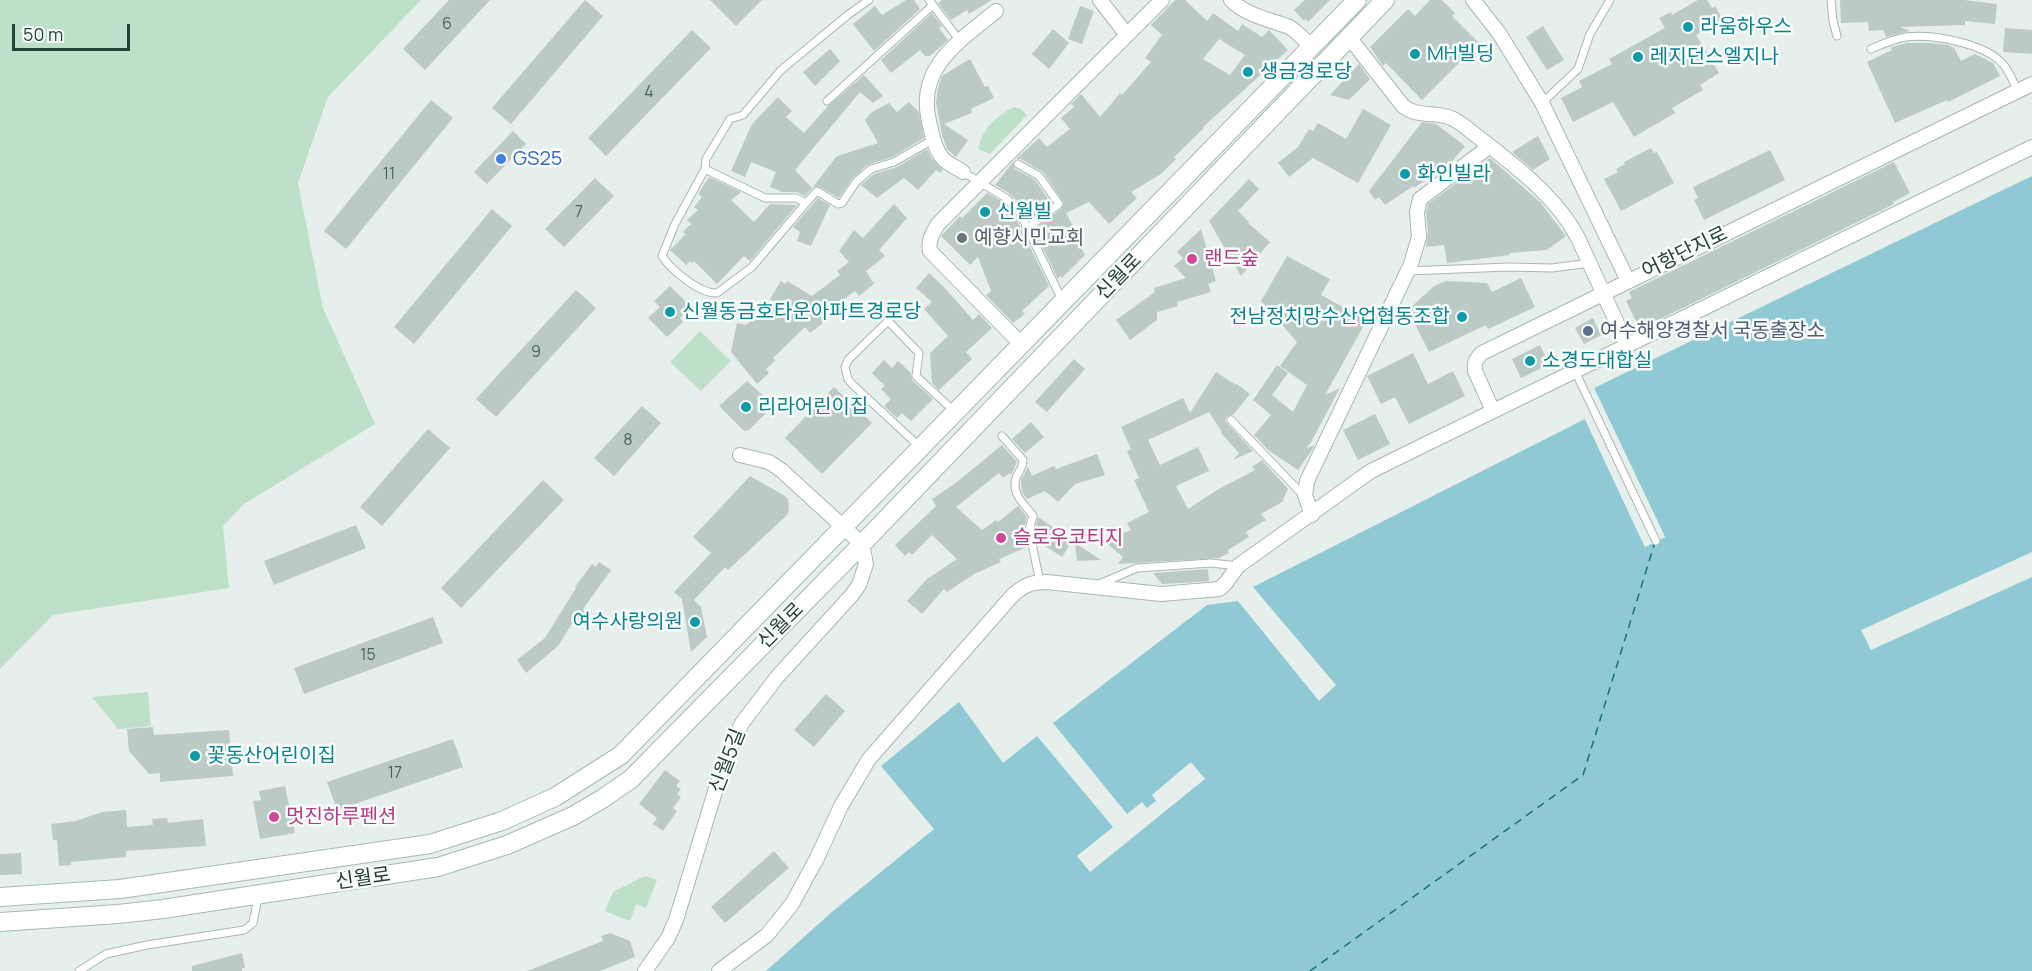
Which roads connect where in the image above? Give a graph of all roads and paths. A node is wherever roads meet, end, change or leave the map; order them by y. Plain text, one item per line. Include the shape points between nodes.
1 (869, 0) edge
2 (1100, 0) edge
3 (1162, 0) edge
4 (1231, 0) edge
5 (1357, 0) edge
6 (1384, 0) edge
7 (1473, 0) edge
8 (1610, 0) edge
9 (1831, 0) edge
10 (931, 3) edge
11 (996, 11) dead end
12 (1127, 35) junction
13 (1838, 36) dead end
14 (1349, 37) junction
15 (960, 41) junction
16 (1311, 46) junction
17 (1871, 49) dead end
18 (2032, 84) edge
19 (2018, 91) junction
20 (827, 100) dead end
21 (1542, 103) junction
22 (934, 139) junction
23 (1490, 146) junction
24 (2032, 147) edge
25 (1018, 164) dead end
26 (705, 170) junction
27 (963, 171) joint
28 (980, 182) junction
29 (806, 203) junction
30 (1028, 228) junction
31 (1590, 263) junction
32 (1407, 271) junction
33 (1628, 281) junction
34 (1603, 294) junction
35 (1063, 302) junction
36 (1021, 344) junction
37 (1627, 345) junction
38 (1575, 371) junction
39 (954, 411) junction
40 (1492, 411) junction
41 (1231, 420) dead end
42 (1002, 436) dead end
43 (921, 448) junction
44 (740, 455) dead end
45 (1306, 498) junction
46 (1312, 515) junction
47 (845, 528) junction
48 (1656, 541) dead end
49 (862, 544) junction
50 (1238, 566) junction
51 (1040, 582) junction
52 (1093, 587) junction
53 (258, 894) junction
54 (0, 897) edge
55 (0, 922) edge
56 (79, 971) edge
57 (645, 971) edge
58 (719, 971) edge

1 - 26 lane via 781,70 743,116 730,119 706,159
2 - 12 street
3 - 12 street
4 - 16 street via 1256,16 1289,27
5 - 16 street, 신월로
6 - 14 street, 신월로
7 - 21 street, 어항단지로 via 1499,33
8 - 21 lane via 1590,34 1578,69
9 - 13 lane
10 - 15 lane
10 - 20 lane
11 - 15 street
12 - 28 street
14 - 23 street via 1403,106 1415,113 1450,118
14 - 49 street, 신월로
15 - 22 street via 937,64 928,88 926,108
16 - 35 street, 신월로
17 - 19 lane via 1920,36 1966,44 2000,60
18 - 19 street, 어항단지로
19 - 33 street, 어항단지로
21 - 33 street, 어항단지로
22 - 27 street via 942,158
22 - 29 lane via 871,170 840,204 817,191
23 - 31 street via 1563,214
23 - 32 street via 1420,199 1419,237
24 - 37 street
25 - 30 lane via 1039,176 1059,204
26 - 29 lane via 765,198 796,198
26 - 29 lane via 662,256 686,280 708,292 717,293 752,267
27 - 28 lane
28 - 30 lane via 1015,206
28 - 36 street via 938,224 930,237 930,251
30 - 35 lane
31 - 32 lane via 1552,268
31 - 34 street
32 - 45 street via 1310,472
33 - 34 street
34 - 37 street
34 - 40 street via 1477,358 1477,378
35 - 36 street, 신월로
36 - 39 street, 신월로
37 - 38 street
38 - 40 street
38 - 48 lane
39 - 43 street, 신월로
39 - 43 lane via 916,376 919,353 888,321 848,360 845,367 852,384
40 - 46 street via 1371,471
41 - 45 lane
42 - 51 lane via 1023,460 1015,490 1033,516 1029,530
43 - 47 street, 신월로
44 - 47 street via 769,462
45 - 46 street
46 - 50 street
47 - 49 street
47 - 54 street, 신월로 via 621,754 555,797 502,821 407,848 120,889
49 - 53 street, 신월로 via 631,779 602,800 507,845 438,867
49 - 57 street, 신월5길 via 866,564 859,585 742,723 724,762 676,920
50 - 52 lane via 1211,563 1137,568
50 - 52 street via 1219,589 1161,594
51 - 52 street
51 - 58 street via 1024,586 1012,596 869,759 792,904 767,935
53 - 55 street, 신월로 via 118,915
53 - 56 lane via 254,919 244,930 106,954

